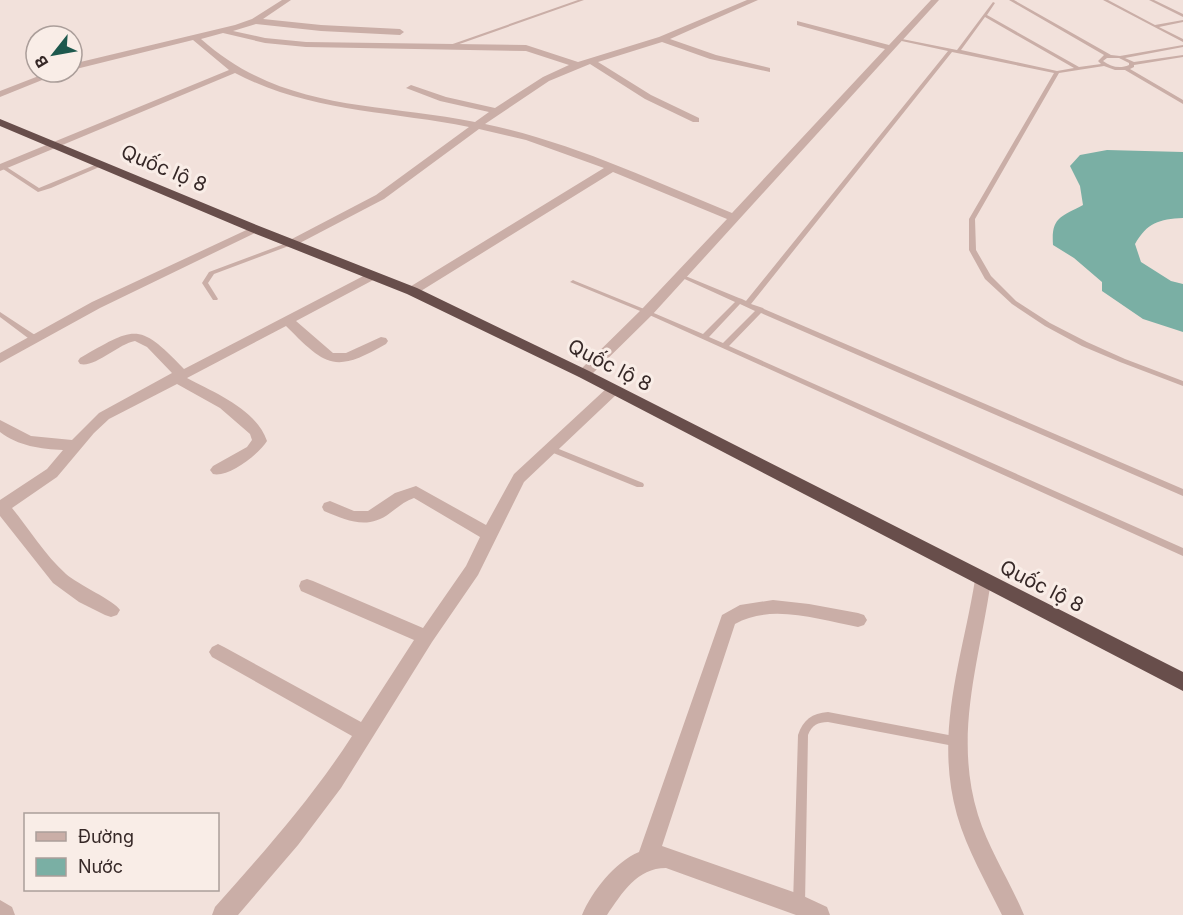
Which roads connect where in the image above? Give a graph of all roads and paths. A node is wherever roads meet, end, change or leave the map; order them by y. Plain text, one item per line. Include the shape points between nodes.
1 (287, 0) edge
2 (582, 0) edge
3 (754, 0) edge
4 (935, 0) edge
5 (1011, 0) edge
6 (1105, 0) edge
7 (1151, 0) edge
8 (993, 3) dead end
9 (984, 15) junction
10 (1183, 16) edge
11 (255, 21) junction
12 (1183, 21) edge
13 (800, 23) dead end
14 (1155, 26) junction
15 (225, 31) junction
16 (400, 32) dead end
17 (195, 38) junction
18 (662, 39) junction
19 (1183, 41) edge
20 (895, 44) junction
21 (449, 46) junction
22 (1183, 46) edge
23 (954, 50) junction
24 (1108, 56) junction
25 (1183, 56) edge
26 (1120, 57) junction
27 (591, 61) junction
28 (84, 62) edge
29 (1104, 64) junction
30 (1132, 64) junction
31 (577, 65) junction
32 (1077, 69) junction
33 (1127, 69) junction
34 (236, 70) junction
35 (767, 70) dead end
36 (1057, 72) junction
37 (26, 84) edge
38 (411, 88) dead end
39 (0, 94) edge
40 (1183, 102) edge
41 (496, 111) junction
42 (696, 120) dead end
43 (0, 122) edge
44 (478, 126) junction
45 (56, 145) junction
46 (102, 164) junction
47 (2, 167) edge
48 (612, 168) junction
49 (734, 218) junction
50 (255, 229) junction
51 (292, 243) junction
52 (373, 275) junction
53 (681, 276) junction
54 (573, 282) dead end
55 (412, 291) junction
56 (215, 299) dead end
57 (744, 302) junction
58 (761, 309) junction
59 (647, 312) junction
60 (0, 314) edge
61 (287, 319) junction
62 (704, 338) junction
63 (35, 339) junction
64 (381, 341) dead end
65 (724, 347) junction
66 (0, 359) edge
67 (85, 361) dead end
68 (584, 374) junction
69 (178, 375) junction
70 (1183, 384) edge
71 (613, 390) junction
72 (0, 425) edge
73 (76, 445) junction
74 (549, 448) junction
75 (218, 470) dead end
76 (640, 485) dead end
77 (1183, 493) edge
78 (1, 507) edge
79 (330, 507) dead end
80 (488, 534) junction
81 (1183, 552) edge
82 (983, 580) junction
83 (308, 586) dead end
84 (111, 610) dead end
85 (858, 620) dead end
86 (426, 636) junction
87 (218, 652) dead end
88 (1183, 682) edge
89 (363, 733) junction
90 (959, 742) junction
91 (648, 856) junction
92 (799, 905) junction
93 (0, 911) edge
94 (4, 915) edge
95 (223, 915) edge
96 (593, 915) edge
97 (819, 915) edge
98 (1012, 915) edge

1 - 11 street
2 - 21 lane
3 - 18 street
4 - 20 street
5 - 24 lane
6 - 14 lane
7 - 10 lane
8 - 9 lane
9 - 23 lane
9 - 32 lane
11 - 15 street
11 - 16 street
12 - 14 lane
13 - 20 street
14 - 19 lane
15 - 17 street
15 - 21 street via 256,40 310,46
17 - 28 street
17 - 34 street
18 - 27 street
18 - 35 street
20 - 23 lane
20 - 49 street
21 - 31 street via 533,49
22 - 26 lane
23 - 36 lane
23 - 57 lane
24 - 26 lane
24 - 29 lane via 1101,59
25 - 30 lane
26 - 30 lane
27 - 31 street
27 - 42 street via 648,97
29 - 32 lane
29 - 33 lane
30 - 33 lane
31 - 41 street via 546,79
32 - 36 lane
33 - 40 lane
34 - 44 street via 313,101
34 - 45 street
36 - 70 lane via 972,219 969,239 974,254 999,289 1047,326
37 - 39 street
38 - 41 street
41 - 44 street
43 - 45 highway, Quốc lộ 8
44 - 48 street via 542,142
44 - 51 street via 380,197
45 - 46 highway, Quốc lộ 8
45 - 47 street
46 - 47 lane via 38,190
46 - 50 highway, Quốc lộ 8
48 - 49 street
48 - 55 street
49 - 53 street
50 - 51 highway, Quốc lộ 8
50 - 63 street via 113,296
51 - 52 highway, Quốc lộ 8
51 - 56 lane via 211,273 205,283
52 - 55 highway, Quốc lộ 8
52 - 61 street
53 - 57 lane
53 - 59 street
54 - 59 lane
55 - 68 highway, Quốc lộ 8
57 - 58 lane
57 - 62 lane
58 - 65 lane
58 - 77 lane
59 - 62 lane
59 - 68 street
60 - 63 lane
61 - 64 street via 332,360 355,357
61 - 69 street
62 - 65 lane
63 - 66 street
65 - 81 lane
67 - 69 street via 119,342 139,338 147,340
68 - 71 highway, Quốc lộ 8
69 - 73 street via 104,416
69 - 75 street via 232,410 259,434 256,448
71 - 74 street
71 - 82 highway, Quốc lộ 8
72 - 73 street via 35,444
73 - 78 street via 52,473
74 - 76 lane
74 - 80 street via 519,478
78 - 84 street via 59,578
79 - 80 street via 367,518 401,495 416,492
80 - 86 street via 472,570
82 - 88 highway, Quốc lộ 8
82 - 90 street via 964,671
83 - 86 street
85 - 91 street via 764,607 744,610 728,620
86 - 89 street
87 - 89 street
89 - 95 street via 334,781 291,838
90 - 92 lane via 828,717 808,723 803,735
90 - 98 street via 962,790 972,826
91 - 92 street via 666,857
91 - 96 street via 622,877
92 - 97 street
93 - 94 street

